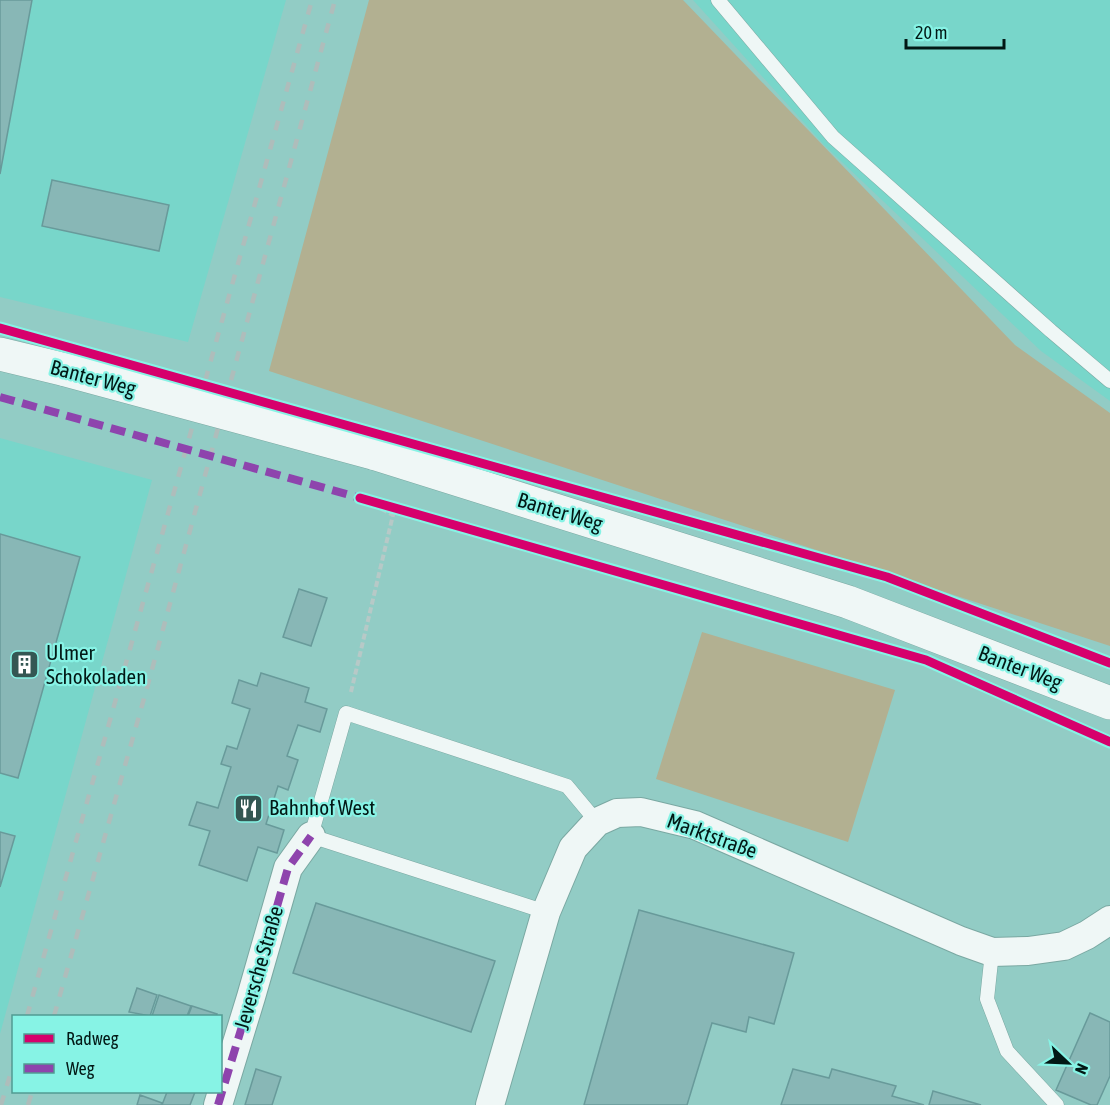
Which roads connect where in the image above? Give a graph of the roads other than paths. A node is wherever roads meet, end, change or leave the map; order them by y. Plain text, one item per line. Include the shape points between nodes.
1 (718, 0) edge
2 (0, 354) edge
3 (1110, 381) edge
4 (1110, 703) edge
5 (597, 822) junction
6 (311, 836) junction
7 (546, 912) junction
8 (1110, 920) edge
9 (992, 952) junction
10 (222, 1092) edge
11 (490, 1105) edge
12 (1057, 1105) edge

1 - 3 lane via 833,136
2 - 4 street, Banter Weg, bridge via 373,453 848,602
5 - 6 lane via 567,786 346,713
5 - 7 street, Marktstraße via 573,848
5 - 9 street, Marktstraße via 617,813 641,812 695,825
6 - 7 lane
6 - 10 street, Jeversche Straße via 288,868
7 - 11 street, Marktstraße
8 - 9 street, Marktstraße via 1064,946
9 - 12 lane via 987,999 1007,1051

